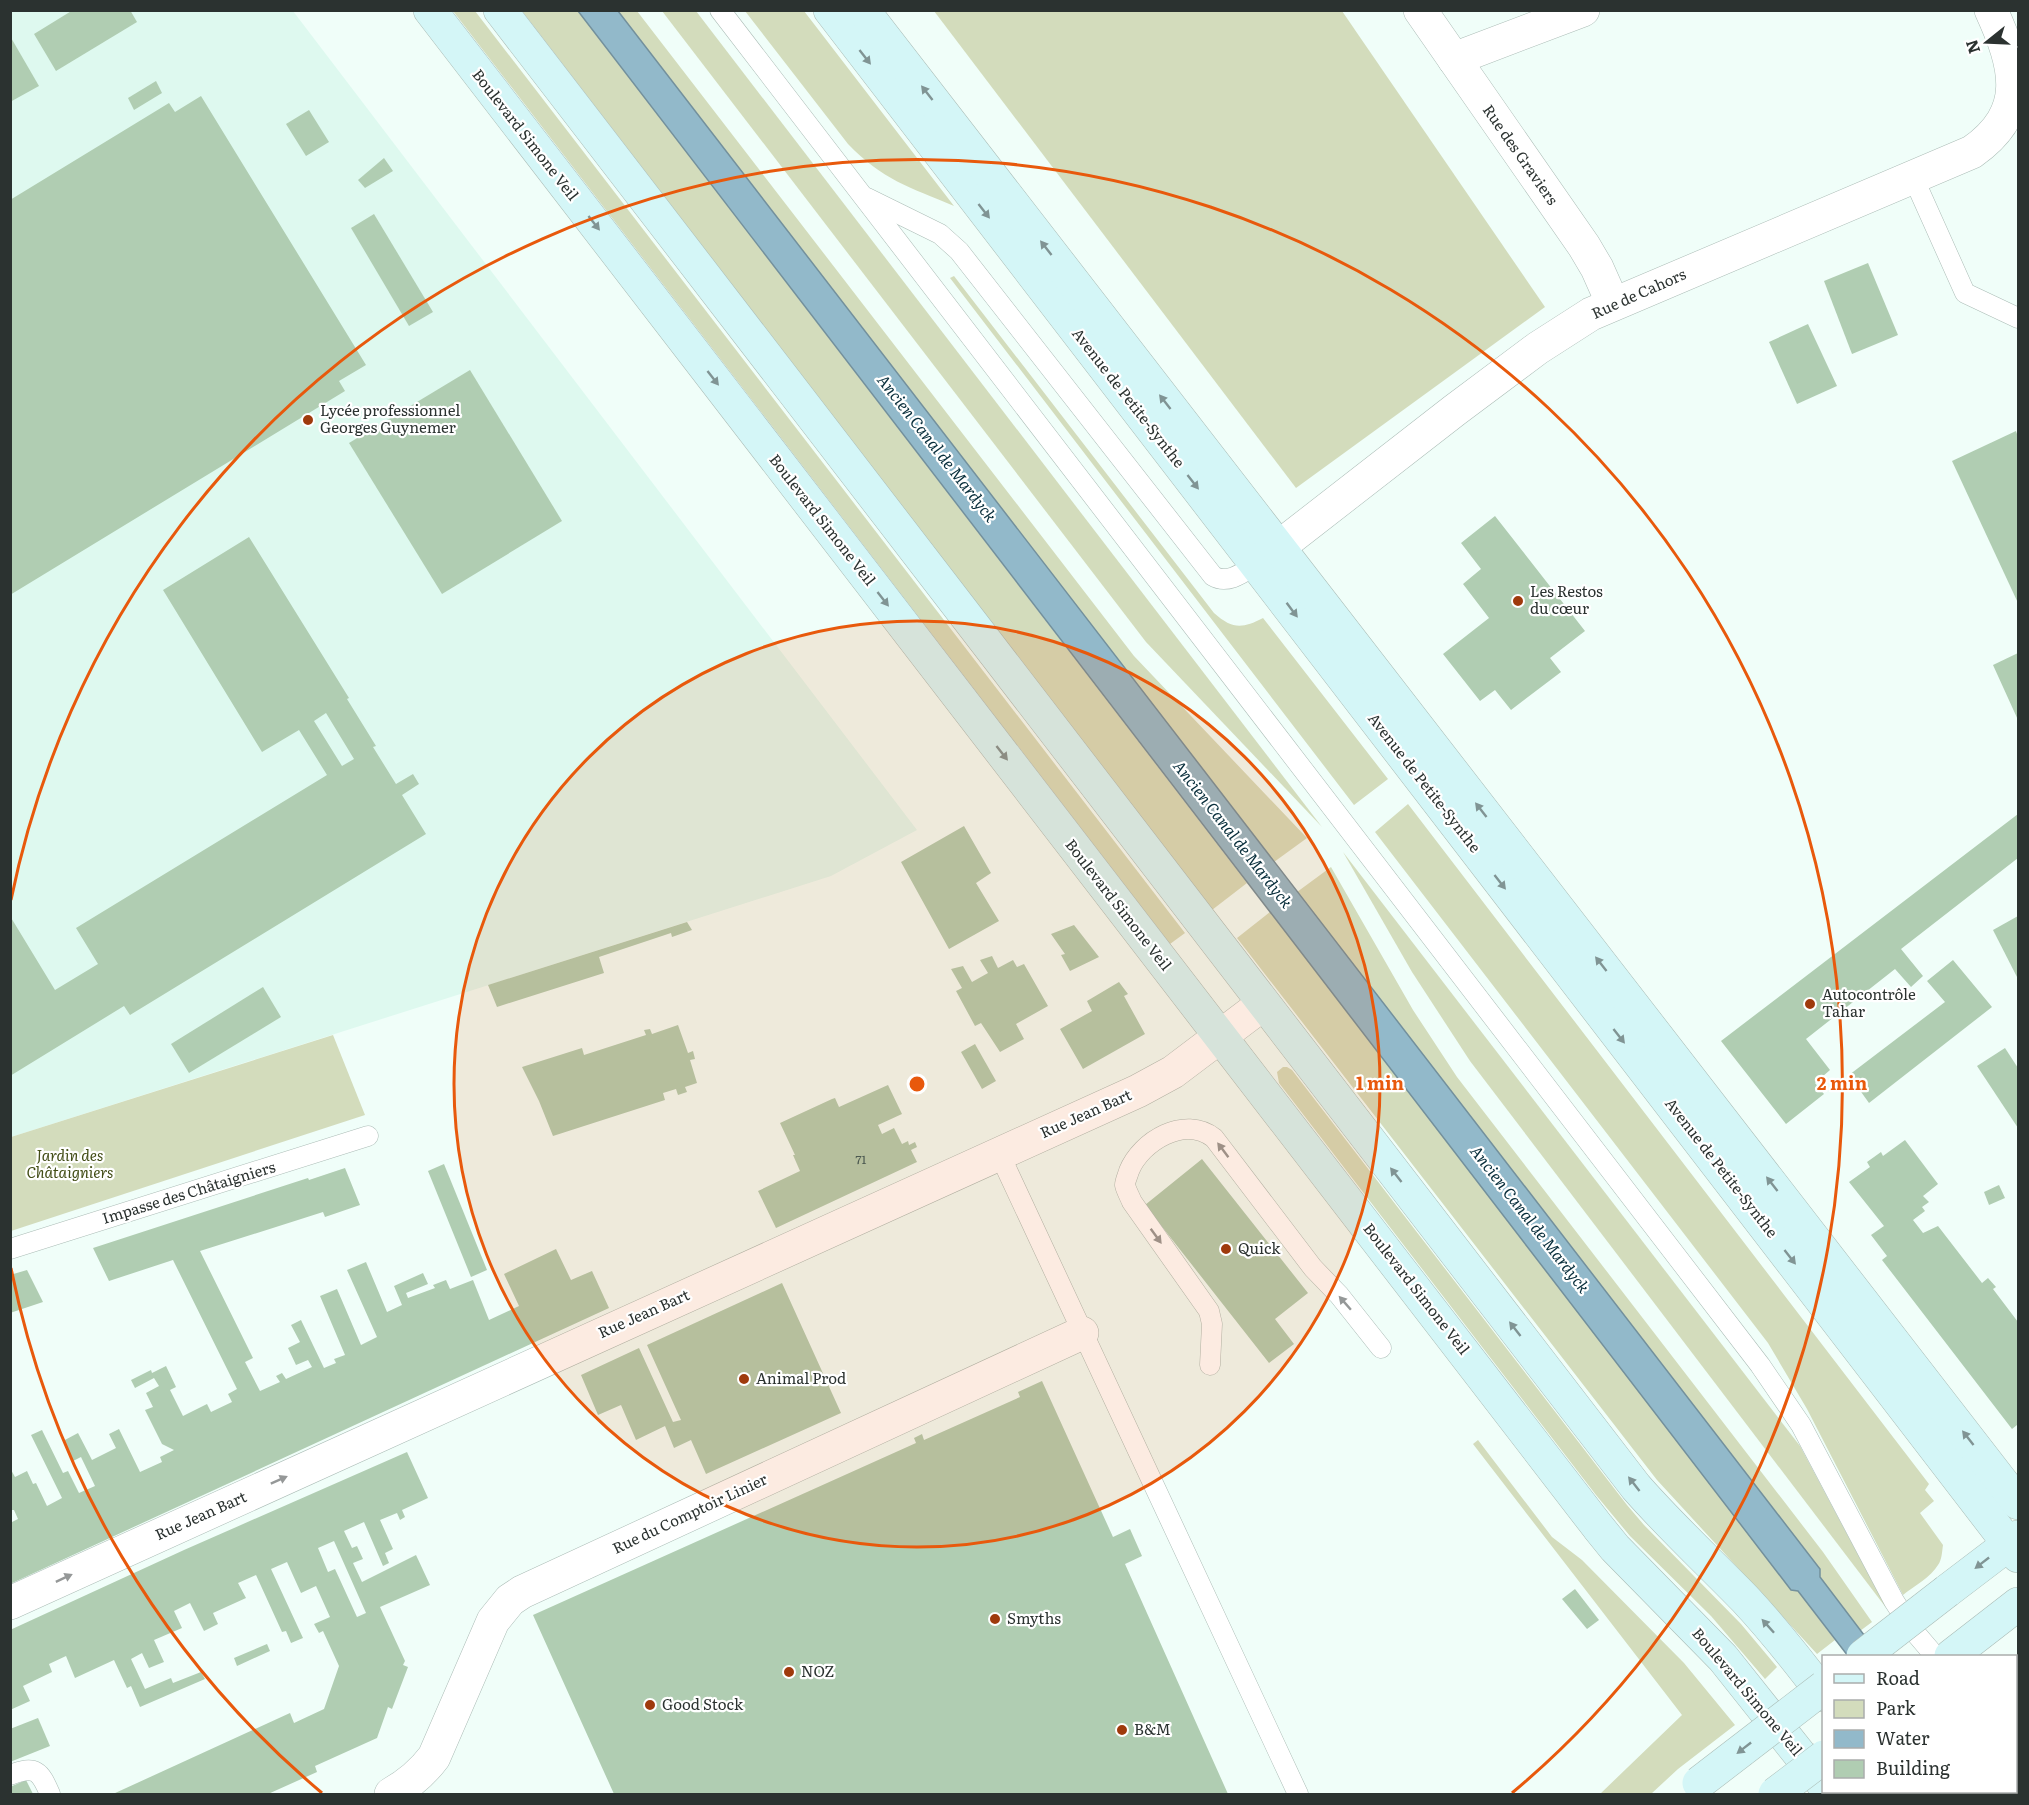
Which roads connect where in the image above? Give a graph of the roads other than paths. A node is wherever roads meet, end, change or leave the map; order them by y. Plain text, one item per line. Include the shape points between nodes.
1 (430, 10) edge
2 (500, 10) edge
3 (720, 10) edge
4 (830, 10) edge
5 (863, 10) edge
6 (1420, 10) edge
7 (1583, 10) edge
8 (1991, 10) edge
9 (1454, 59) junction
10 (2016, 92) edge
11 (1913, 177) junction
12 (862, 196) junction
13 (1613, 304) junction
14 (2019, 318) edge
15 (1267, 556) junction
16 (1263, 1004) junction
17 (1221, 1037) junction
18 (368, 1136) dead end
19 (999, 1153) junction
20 (10, 1249) edge
21 (1082, 1333) junction
22 (1381, 1348) dead end
23 (1210, 1365) dead end
24 (2014, 1491) edge
25 (2015, 1545) edge
26 (10, 1603) edge
27 (2019, 1604) edge
28 (1864, 1655) edge
29 (1934, 1655) edge
30 (1952, 1655) edge
31 (1822, 1689) edge
32 (1822, 1692) edge
33 (1822, 1759) edge
34 (10, 1775) edge
35 (1822, 1783) edge
36 (1692, 1789) edge
37 (50, 1794) edge
38 (391, 1794) edge
39 (1298, 1794) edge
40 (1775, 1794) edge

1 -> 17 street, Boulevard Simone Veil
2 - 16 street
3 - 12 lane
4 -> 15 street, Avenue de Petite-Synthe
15 -> 5 street, Avenue de Petite-Synthe
6 - 9 street, Rue des Graviers
7 - 9 street
8 - 10 street via 2011,61
9 - 13 street, Rue des Graviers via 1584,246
10 - 11 street, Rue de Cahors via 2004,122 1984,143
11 - 13 street, Rue de Cahors
11 - 14 lane via 1965,293
12 - 15 lane via 940,234 959,252 1213,576 1229,579
12 - 29 lane via 1772,1381 1802,1425 1886,1586 1912,1629
13 - 15 street, Rue de Cahors via 1574,324 1520,362
24 -> 15 street, Avenue de Petite-Synthe
15 -> 25 street, Avenue de Petite-Synthe
16 - 17 street, Rue Jean Bart
32 -> 16 street via 1744,1599 1636,1487
17 - 19 street, Rue Jean Bart via 1154,1083
17 - 35 street, Boulevard Simone Veil via 1598,1527 1723,1659
18 - 20 lane, Impasse des Châtaigniers
19 - 21 lane
26 -> 19 street, Rue Jean Bart
21 - 38 street, Rue du Comptoir Linier via 516,1596 501,1610 486,1635 434,1757 413,1780
21 - 39 lane
22 -> 23 lane via 1313,1268 1214,1138 1192,1128 1150,1142 1132,1164 1125,1185 1132,1202 1209,1311
25 -> 28 street, bridge
27 - 30 street
31 -> 36 street, bridge
33 - 40 street, bridge
34 - 37 lane via 34,1770

